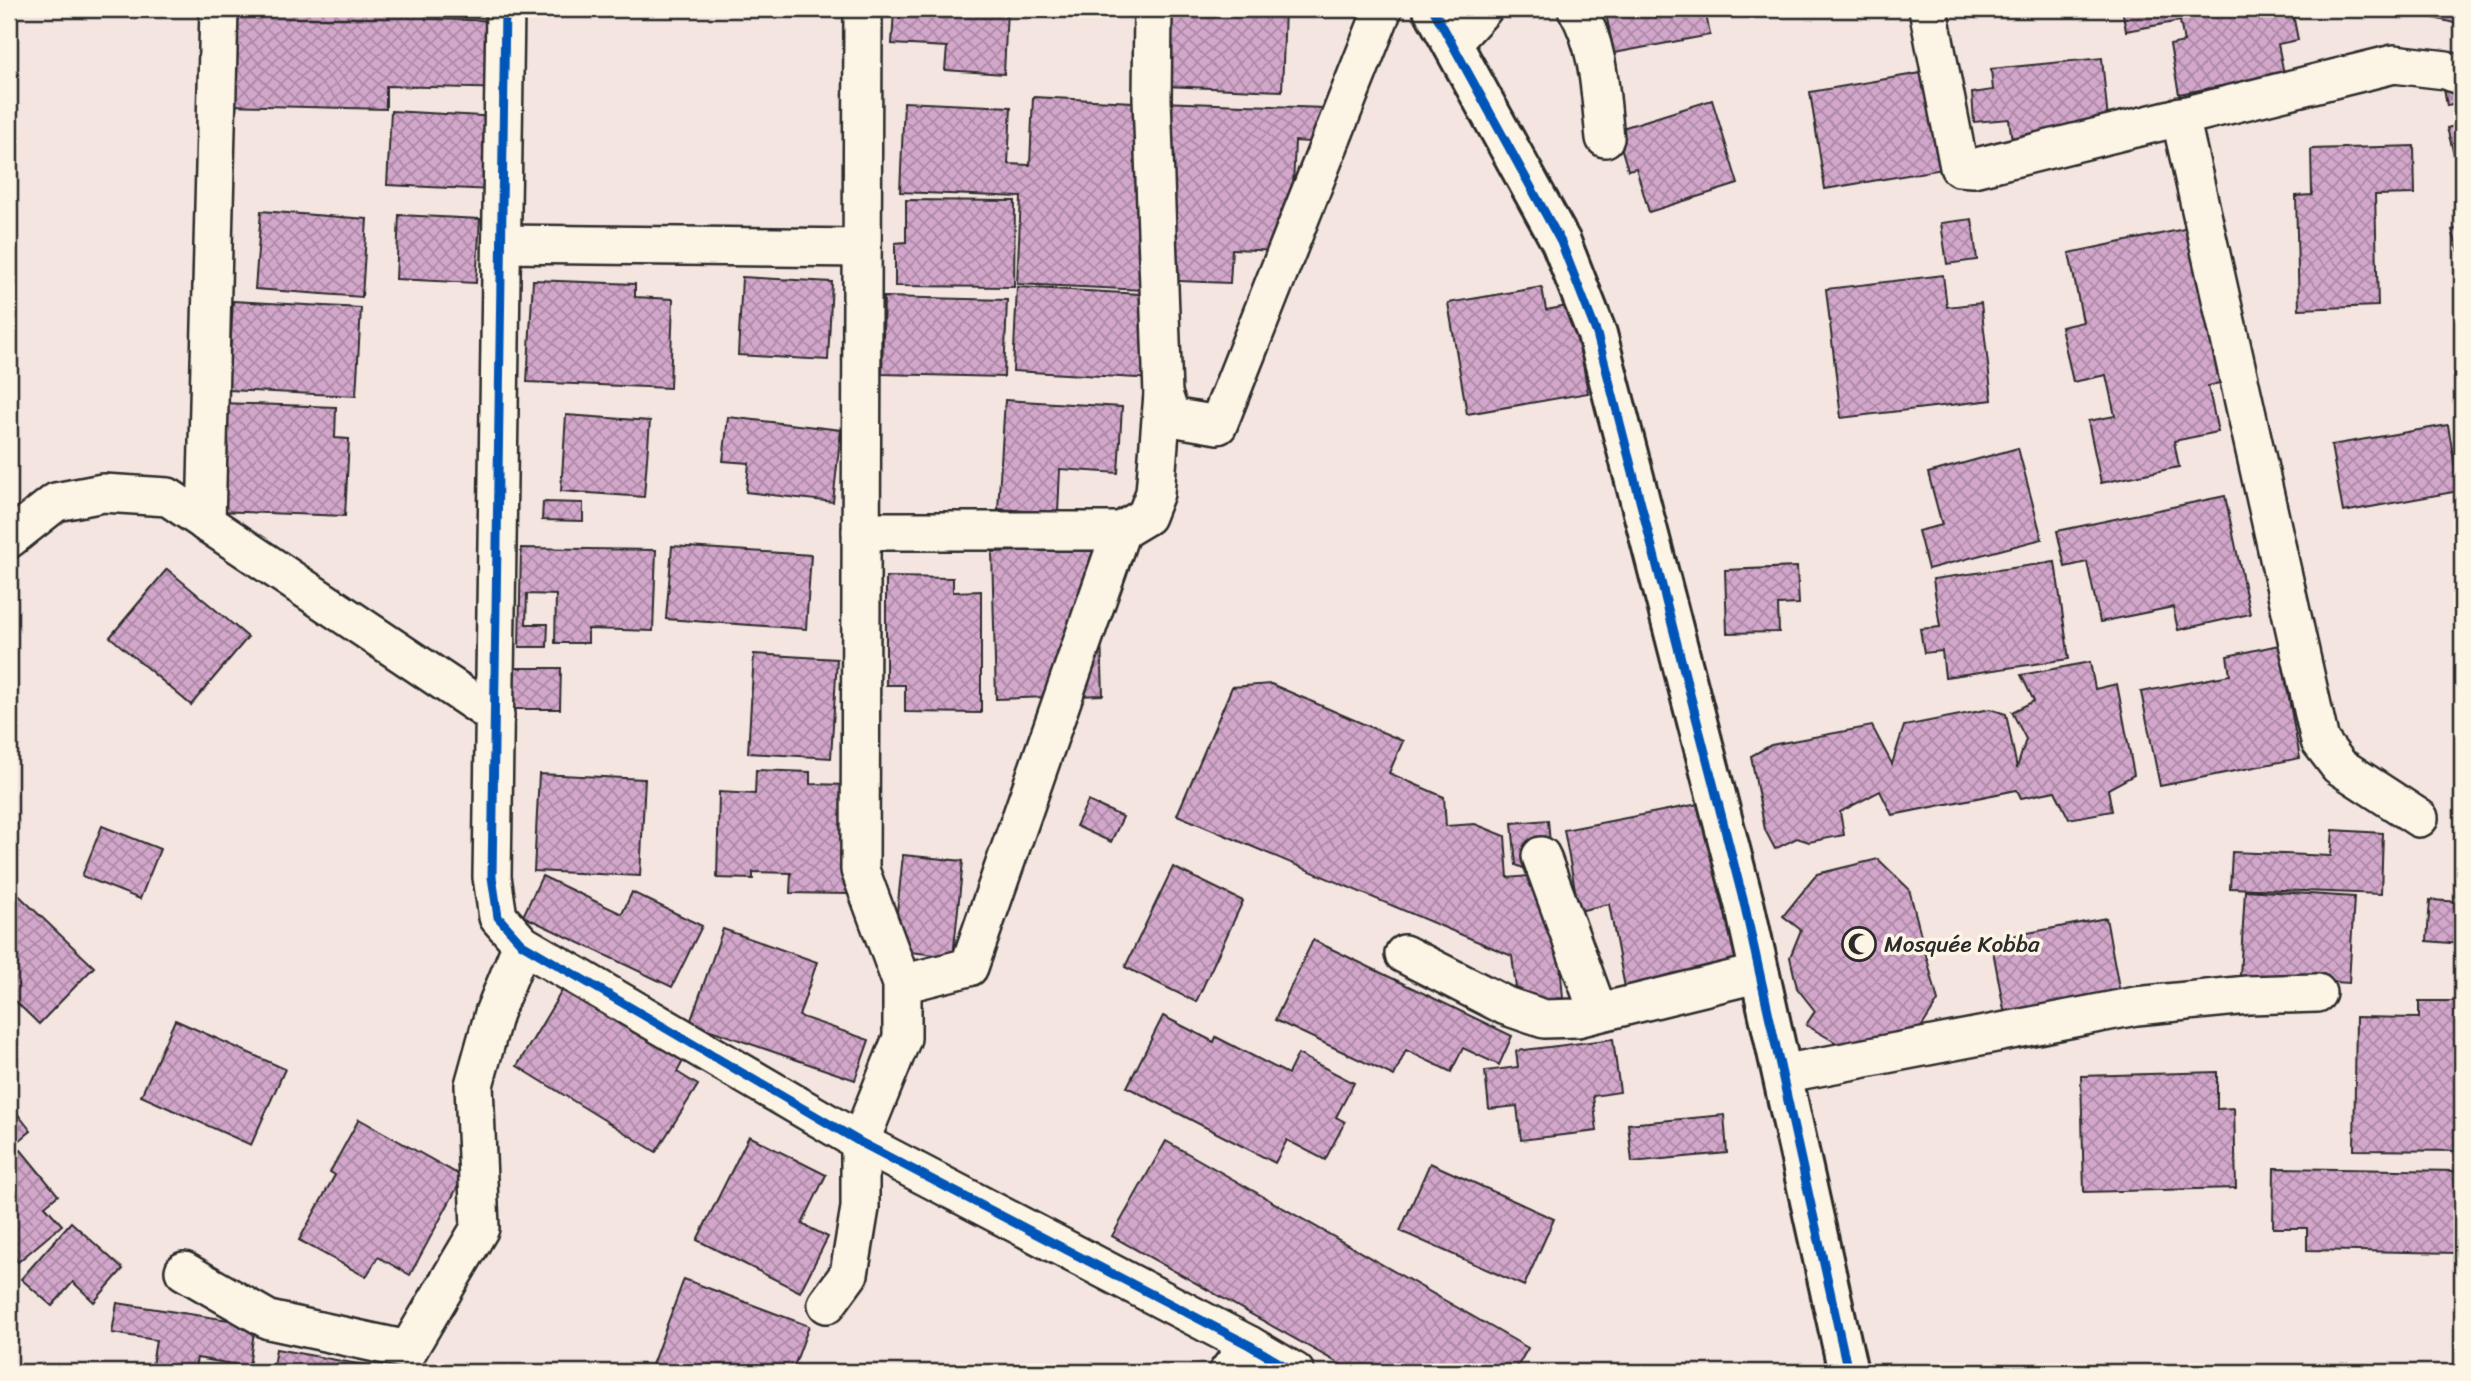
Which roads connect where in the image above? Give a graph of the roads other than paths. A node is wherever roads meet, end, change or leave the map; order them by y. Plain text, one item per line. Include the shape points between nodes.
1 (219, 9) edge
2 (505, 9) edge
3 (863, 9) edge
4 (1153, 9) edge
5 (1382, 9) edge
6 (1433, 9) edge
7 (1483, 9) edge
8 (1577, 9) edge
9 (1928, 9) edge
10 (1452, 43) junction
11 (2462, 76) edge
12 (2180, 116) junction
13 (1605, 138) dead end
14 (502, 244) junction
15 (862, 248) junction
16 (1163, 394) junction
17 (206, 523) junction
18 (861, 531) junction
19 (1121, 531) junction
20 (9, 539) edge
21 (495, 716) junction
22 (2419, 818) dead end
23 (1541, 856) dead end
24 (523, 944) junction
25 (1404, 954) dead end
26 (1760, 973) junction
27 (902, 984) junction
28 (2317, 993) dead end
29 (1598, 1012) junction
30 (1782, 1074) junction
31 (860, 1142) junction
32 (184, 1271) dead end
33 (827, 1304) dead end
34 (1239, 1358) edge
35 (1294, 1372) edge
36 (1848, 1372) edge

1 - 17 street
2 - 14 street
3 - 15 street
4 - 16 street
5 - 16 street via 1218,425 1171,417
6 - 10 street
7 - 10 street
8 - 13 street via 1597,65
9 - 12 street via 1959,167
10 - 26 street via 1561,242 1597,334
11 - 12 street via 2394,64
12 - 22 street via 2320,741 2339,766
14 - 15 street
14 - 21 street
15 - 18 street
16 - 19 street via 1155,493 1146,516
17 - 20 street via 168,497 103,493 56,502
17 - 21 street
18 - 19 street
18 - 27 street via 860,870
19 - 27 street via 969,967
21 - 24 street via 492,877 498,917
23 - 29 street
24 - 31 street
24 - 32 street via 494,1013 474,1085 480,1228 408,1350 269,1320
25 - 29 street via 1506,1006 1544,1019
26 - 29 street
26 - 30 street
27 - 31 street via 902,1038
28 - 30 street via 2136,1006
30 - 36 street
31 - 33 street via 860,1208 849,1274
31 - 34 street
34 - 35 street

